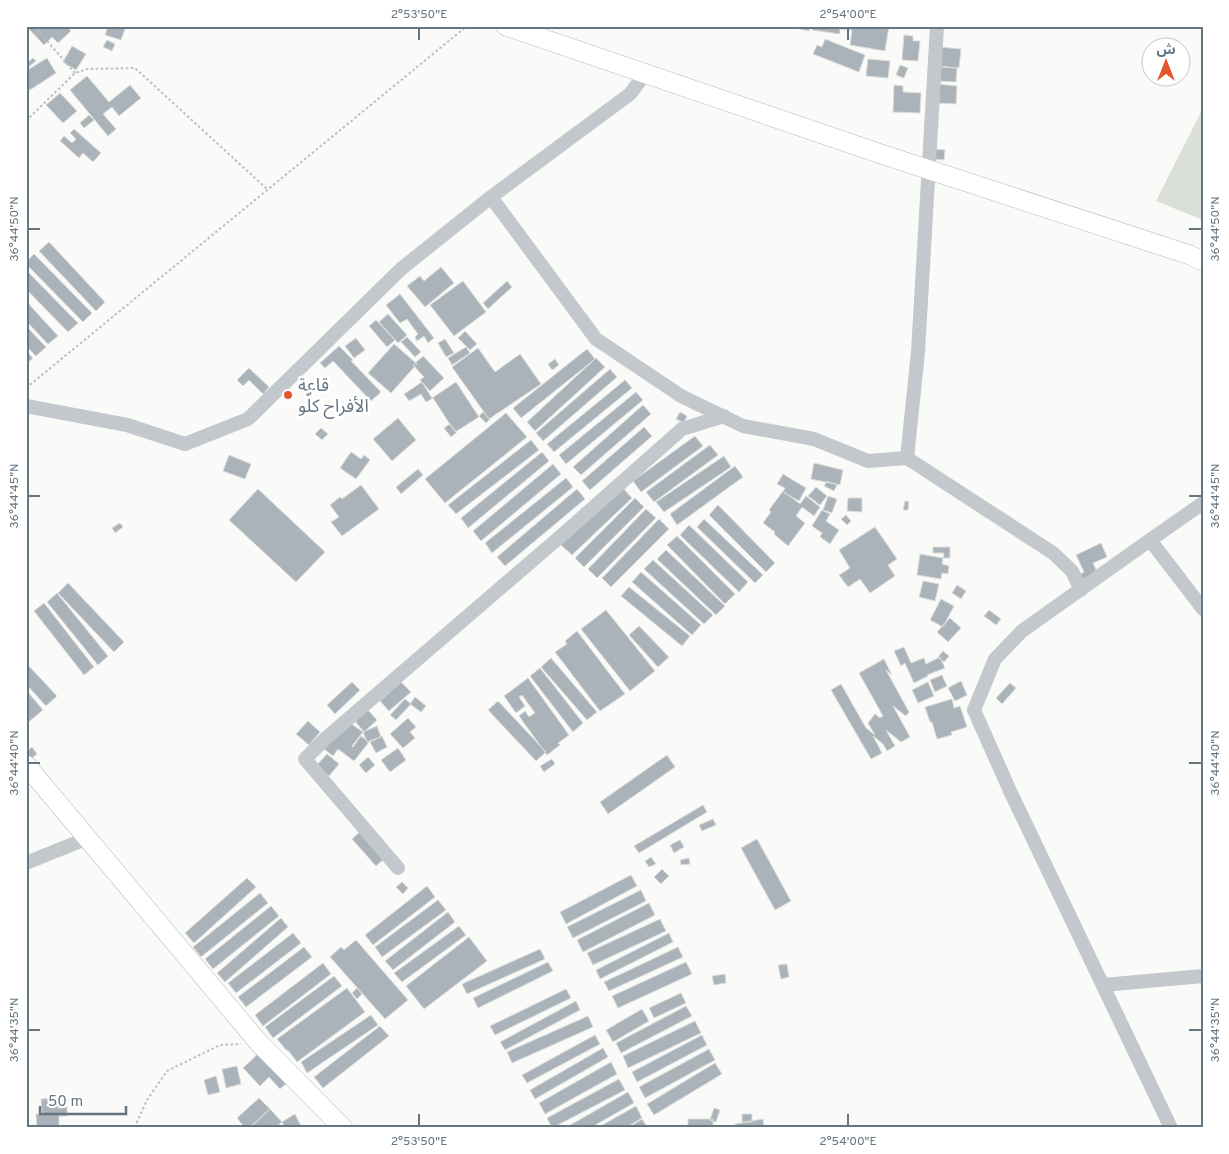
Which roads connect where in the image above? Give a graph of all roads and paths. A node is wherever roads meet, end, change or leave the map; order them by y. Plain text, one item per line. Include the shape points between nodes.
1 (34, 26) edge
2 (466, 26) edge
3 (506, 26) edge
4 (937, 26) edge
5 (75, 73) junction
6 (644, 74) junction
7 (26, 121) edge
8 (929, 170) junction
9 (267, 189) junction
10 (491, 197) junction
11 (1203, 261) edge
12 (26, 388) edge
13 (26, 406) edge
14 (724, 416) junction
15 (906, 458) junction
16 (1203, 503) edge
17 (1150, 540) junction
18 (1081, 590) junction
19 (1203, 609) edge
20 (26, 764) edge
21 (88, 838) junction
22 (26, 863) edge
23 (398, 868) dead end
24 (1203, 976) edge
25 (1104, 985) junction
26 (259, 1043) junction
27 (138, 1128) edge
28 (343, 1128) edge
29 (1171, 1128) edge

1 - 5 path
2 - 9 path
3 - 6 main road
4 - 8 street
5 - 7 path
5 - 9 path via 87,69 135,68
6 - 8 main road
6 - 10 street via 630,94
8 - 11 main road
8 - 15 street via 918,352
9 - 12 path
10 - 13 street via 401,269 248,420 185,444 127,425
10 - 14 street via 596,339 681,396
14 - 15 street via 743,426 814,439 868,461
14 - 23 street via 682,429 326,738 306,759
15 - 18 street via 1053,553 1072,571
16 - 17 street
17 - 18 street
17 - 19 street
18 - 25 street via 1022,631 995,659 974,710
20 - 21 main road
21 - 22 street
21 - 26 main road
24 - 25 street
25 - 29 street
26 - 27 path via 220,1045 167,1071 147,1100 137,1122
26 - 28 main road

